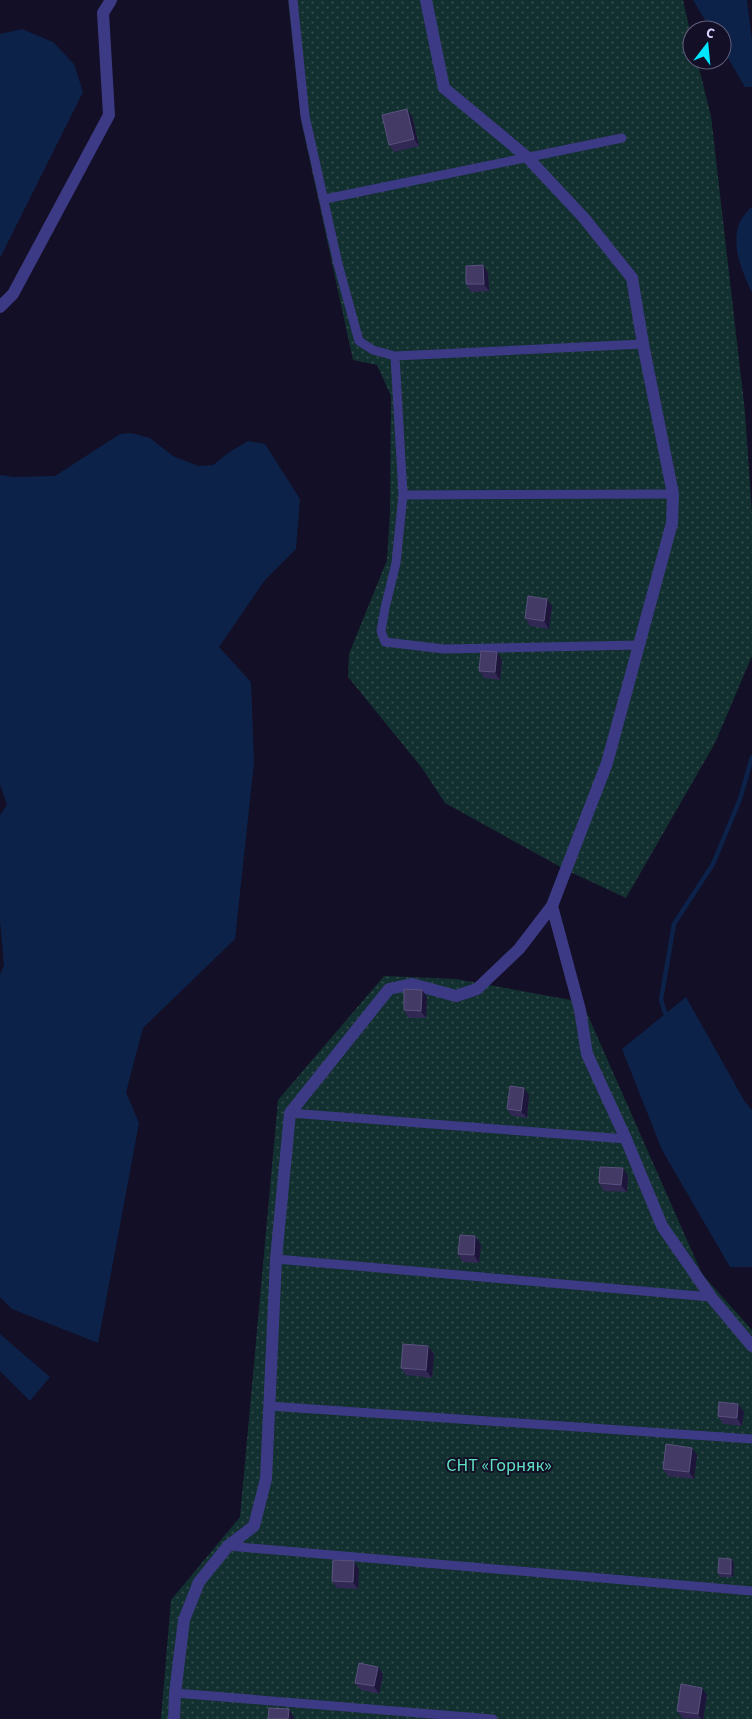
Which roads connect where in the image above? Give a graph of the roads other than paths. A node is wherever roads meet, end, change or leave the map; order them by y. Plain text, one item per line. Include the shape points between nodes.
1 (111, 0) edge
2 (293, 0) edge
3 (426, 0) edge
4 (622, 138) dead end
5 (527, 157) junction
6 (325, 199) junction
7 (0, 307) edge
8 (643, 344) junction
9 (395, 356) junction
10 (673, 494) junction
11 (403, 495) junction
12 (639, 646) junction
13 (552, 906) junction
14 (290, 1113) junction
15 (626, 1140) junction
16 (276, 1259) junction
17 (711, 1297) junction
18 (752, 1346) edge
19 (269, 1406) junction
20 (752, 1439) edge
21 (228, 1546) junction
22 (752, 1590) edge
23 (175, 1693) junction
24 (174, 1719) edge
25 (492, 1719) edge

1 - 7 street via 103,13 110,115 13,294
2 - 6 lane via 306,116
3 - 5 street via 444,88
4 - 5 lane
5 - 6 lane
5 - 8 street via 584,218 632,278
6 - 9 lane via 359,341 373,350
8 - 9 lane
8 - 10 street
9 - 11 lane
10 - 11 lane
10 - 12 street via 672,523
11 - 12 lane via 396,563 382,631 385,642 444,649
12 - 13 street via 607,763
13 - 14 street via 519,949 477,989 456,996 412,984 389,989
13 - 15 street via 580,1010 587,1054
14 - 15 lane
14 - 16 street
15 - 17 street via 662,1226
16 - 17 lane
16 - 19 street
17 - 18 street
19 - 20 lane
19 - 21 street via 266,1479 254,1526
21 - 22 lane
21 - 23 street via 199,1582 184,1620
23 - 24 street
23 - 25 lane

